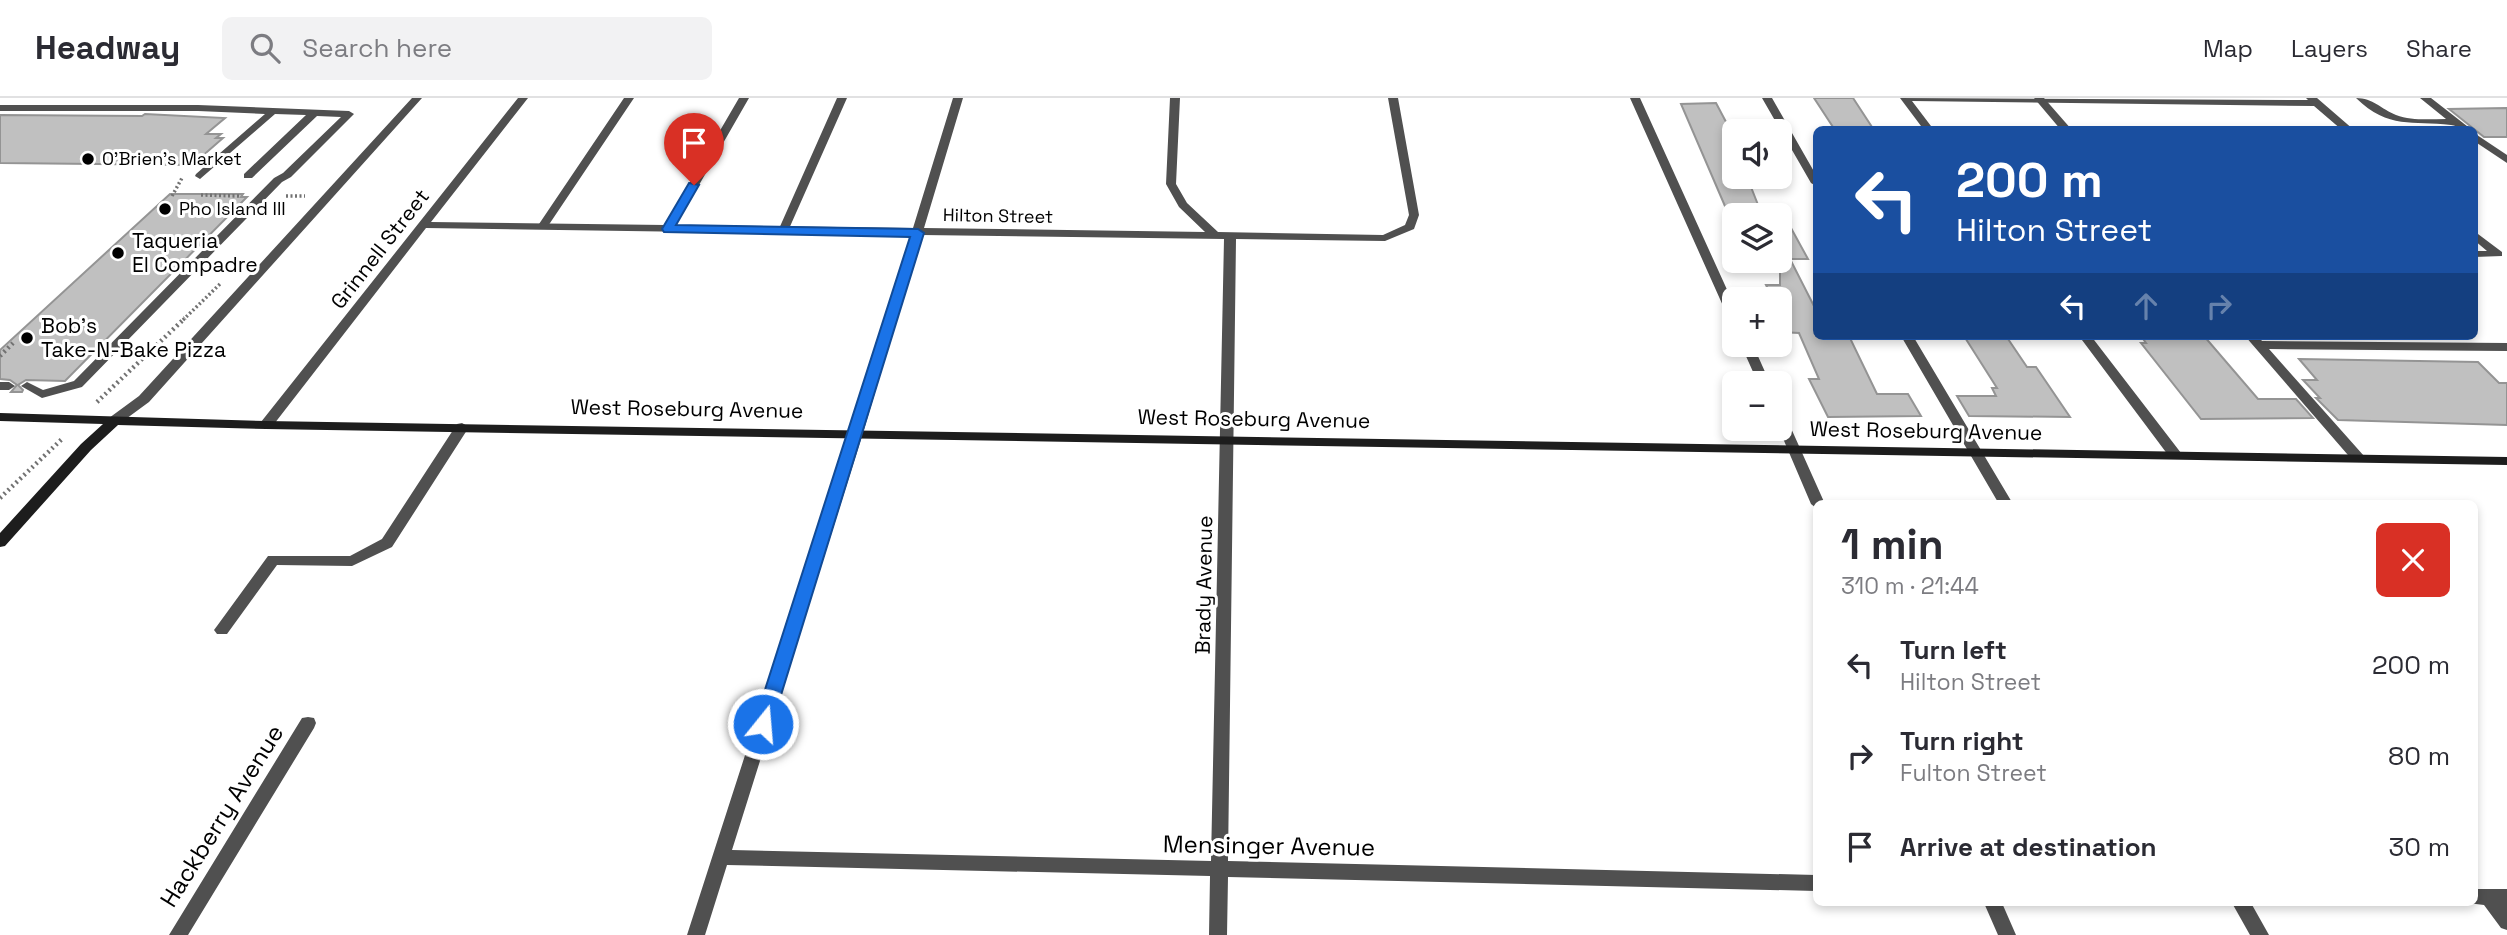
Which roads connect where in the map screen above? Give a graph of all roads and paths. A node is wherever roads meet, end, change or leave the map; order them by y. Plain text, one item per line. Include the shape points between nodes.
1 (417, 98) edge
2 (523, 98) edge
3 (629, 98) edge
4 (744, 98) edge
5 (842, 98) edge
6 (958, 98) edge
7 (1175, 98) edge
8 (1393, 98) edge
9 (1635, 98) edge
10 (1767, 98) edge
11 (1905, 98) edge
12 (2361, 98) edge
13 (2425, 98) edge
14 (2040, 99) edge
15 (2314, 100) edge
16 (0, 108) edge
17 (271, 113) junction
18 (314, 113) junction
19 (2457, 122) junction
20 (1926, 126) edge
21 (2064, 126) edge
22 (2344, 126) edge
23 (2462, 126) edge
24 (2478, 139) edge
25 (2507, 160) edge
26 (200, 176) dead end
27 (248, 176) dead end
28 (1813, 178) edge
29 (201, 195) dead end
30 (226, 195) dead end
31 (310, 195) dead end
32 (285, 196) dead end
33 (423, 225) junction
34 (542, 227) junction
35 (668, 229) junction
36 (783, 231) junction
37 (918, 233) junction
38 (1222, 236) junction
39 (2478, 237) edge
40 (2478, 254) edge
41 (1722, 290) edge
42 (1909, 340) edge
43 (2088, 340) edge
44 (2255, 340) edge
45 (13, 343) dead end
46 (2507, 347) edge
47 (0, 356) edge
48 (27, 386) dead end
49 (0, 417) edge
50 (114, 421) junction
51 (266, 425) junction
52 (462, 427) junction
53 (856, 433) junction
54 (62, 439) dead end
55 (1228, 440) junction
56 (1790, 441) edge
57 (1794, 450) junction
58 (1976, 453) junction
59 (2176, 456) junction
60 (2359, 459) junction
61 (2507, 461) edge
62 (0, 498) edge
63 (1816, 500) edge
64 (2005, 500) edge
65 (0, 542) edge
66 (222, 630) dead end
67 (308, 723) dead end
68 (721, 857) junction
69 (1219, 869) junction
70 (1813, 883) edge
71 (2490, 897) edge
72 (1994, 906) edge
73 (2243, 906) edge
74 (2507, 922) edge
75 (178, 935) edge
76 (696, 935) edge
77 (1218, 935) edge
78 (2007, 935) edge
79 (2260, 935) edge

1 - 50 street via 144,399
2 - 33 street, Grinnell Street
3 - 34 street
4 - 35 street
5 - 36 street
6 - 37 street
7 - 38 street via 1171,184 1183,205
8 - 38 street, Hilton Street via 1413,215 1413,223 1404,231 1375,238
9 - 41 street
10 - 28 street
11 - 14 street
11 - 20 street
12 - 19 street via 2379,113 2400,121
13 - 19 street
14 - 15 street
14 - 21 street
15 - 22 street
16 - 17 street via 198,108
17 - 18 street
17 - 26 street
18 - 27 street
18 - 48 street via 349,114 78,384 41,394
19 - 23 street
24 - 25 street
29 - 30 path
31 - 32 path
33 - 34 street, Hilton Street
33 - 51 street, Grinnell Street
34 - 35 street, Hilton Street
35 - 36 street, Hilton Street
36 - 37 street, Hilton Street
37 - 38 street, Hilton Street
37 - 53 street
38 - 55 street, Brady Avenue
39 - 40 street via 2498,254
42 - 58 street
43 - 59 street
44 - 46 street
44 - 60 street
45 - 47 path
49 - 50 street, West Roseburg Avenue
50 - 51 street, West Roseburg Avenue
50 - 65 street
51 - 52 street, West Roseburg Avenue
52 - 53 street, West Roseburg Avenue
52 - 66 street via 387,543 352,561 273,560
53 - 55 street, West Roseburg Avenue
53 - 68 street
54 - 62 path
55 - 57 street, West Roseburg Avenue
55 - 69 street, Brady Avenue
56 - 57 street
57 - 58 street, West Roseburg Avenue
57 - 63 street
58 - 59 street, West Roseburg Avenue
58 - 64 street
59 - 60 street, West Roseburg Avenue
60 - 61 street, West Roseburg Avenue
67 - 75 street, Hackberry Avenue
68 - 69 street, Mensinger Avenue
68 - 76 street
69 - 70 street, Mensinger Avenue
69 - 77 street, Brady Avenue
71 - 74 street
72 - 78 street
73 - 79 street

